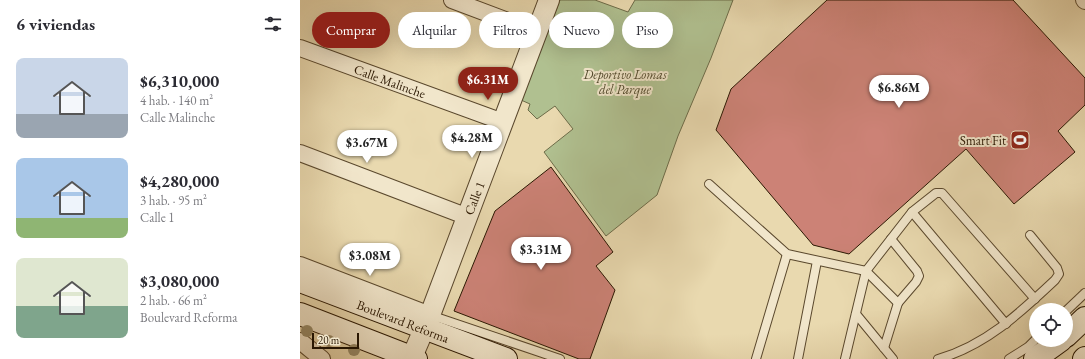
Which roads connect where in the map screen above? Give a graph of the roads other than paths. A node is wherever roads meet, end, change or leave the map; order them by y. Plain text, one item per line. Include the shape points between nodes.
1 (452, 0) edge
2 (549, 0) edge
3 (484, 12) edge
4 (541, 21) edge
5 (300, 48) edge
6 (531, 48) edge
7 (504, 122) junction
8 (300, 154) edge
9 (709, 184) dead end
10 (912, 212) junction
11 (468, 216) junction
12 (1030, 235) dead end
13 (891, 239) junction
14 (787, 254) junction
15 (817, 261) junction
16 (300, 265) edge
17 (866, 271) junction
18 (300, 282) edge
19 (1085, 293) edge
20 (1035, 299) junction
21 (898, 303) junction
22 (1073, 304) edge
23 (300, 314) edge
24 (856, 314) junction
25 (1085, 318) edge
26 (427, 322) junction
27 (1006, 324) junction
28 (1073, 329) edge
29 (300, 341) edge
30 (1029, 346) edge
31 (1051, 347) edge
32 (884, 348) junction
33 (413, 358) edge
34 (322, 359) edge
35 (506, 359) edge
36 (560, 359) edge
37 (756, 359) edge
38 (798, 359) edge
39 (845, 359) edge
40 (893, 359) edge
41 (938, 359) edge
42 (1009, 359) edge
43 (1035, 359) edge

1 - 3 street
2 - 4 street, Calle 1
5 - 7 street, Calle Malinche
6 - 7 street, Calle 1
7 - 11 street, Calle 1
8 - 11 street
9 - 14 lane
10 - 13 lane
10 - 20 lane via 936,192 942,193
10 - 27 lane
11 - 26 street, Calle 1
12 - 20 lane via 1059,274
13 - 17 lane
13 - 21 lane via 919,276
14 - 15 lane
14 - 37 lane
15 - 17 lane
15 - 38 lane
16 - 26 street
17 - 21 lane
17 - 24 lane
18 - 26 main road, Boulevard Reforma
19 - 22 lane
20 - 27 lane
21 - 32 lane
23 - 33 main road
24 - 32 lane
24 - 39 lane
25 - 28 main road
26 - 33 street, Calle 1
26 - 35 main road, Boulevard Reforma
26 - 36 lane
27 - 41 lane via 972,347
29 - 34 street
30 - 42 lane
31 - 43 main road
32 - 40 lane

